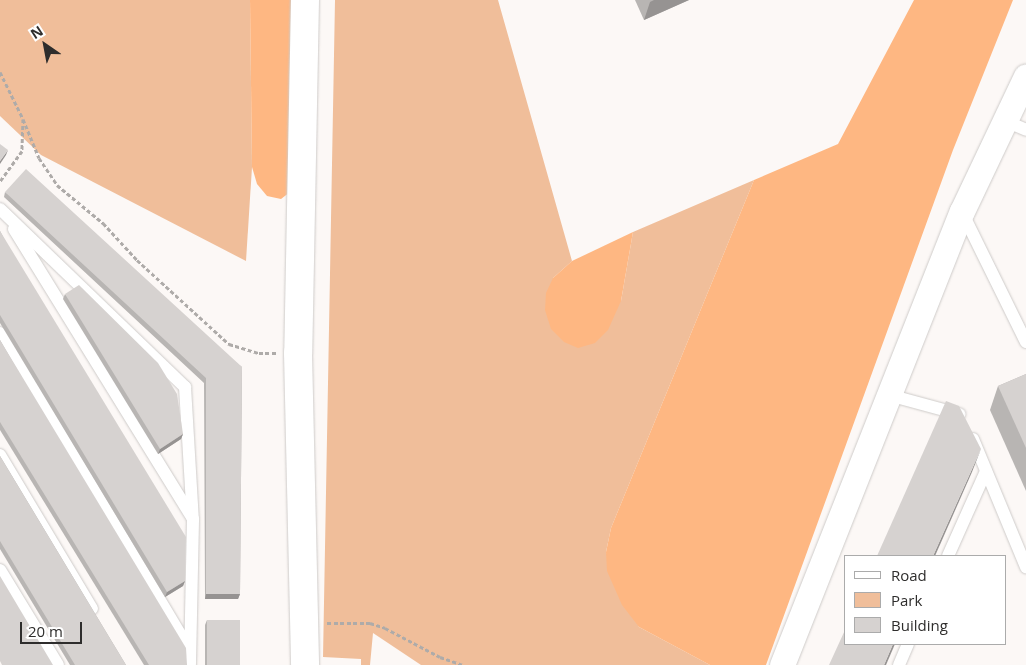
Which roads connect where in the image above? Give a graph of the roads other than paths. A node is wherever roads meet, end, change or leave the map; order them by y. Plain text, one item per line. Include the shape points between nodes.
1 (305, 0) edge
2 (1026, 76) edge
3 (1003, 120) junction
4 (1026, 130) edge
5 (2, 211) edge
6 (962, 211) junction
7 (0, 333) edge
8 (1026, 342) edge
9 (889, 395) junction
10 (0, 455) edge
11 (986, 471) junction
12 (194, 520) junction
13 (948, 555) edge
14 (1026, 567) edge
15 (0, 570) edge
16 (100, 623) edge
17 (908, 645) edge
18 (191, 650) junction
19 (58, 665) edge
20 (190, 665) edge
21 (305, 665) edge
22 (782, 665) edge
23 (899, 665) edge

1 - 21 street via 298,354
2 - 3 street
3 - 4 lane
3 - 6 street
5 - 12 lane
5 - 12 lane via 185,387
6 - 8 lane
6 - 9 street
7 - 18 lane
9 - 11 lane via 963,415
9 - 22 street
10 - 16 lane
11 - 13 lane
11 - 14 lane
12 - 18 lane
15 - 19 lane
17 - 23 lane
18 - 20 lane

